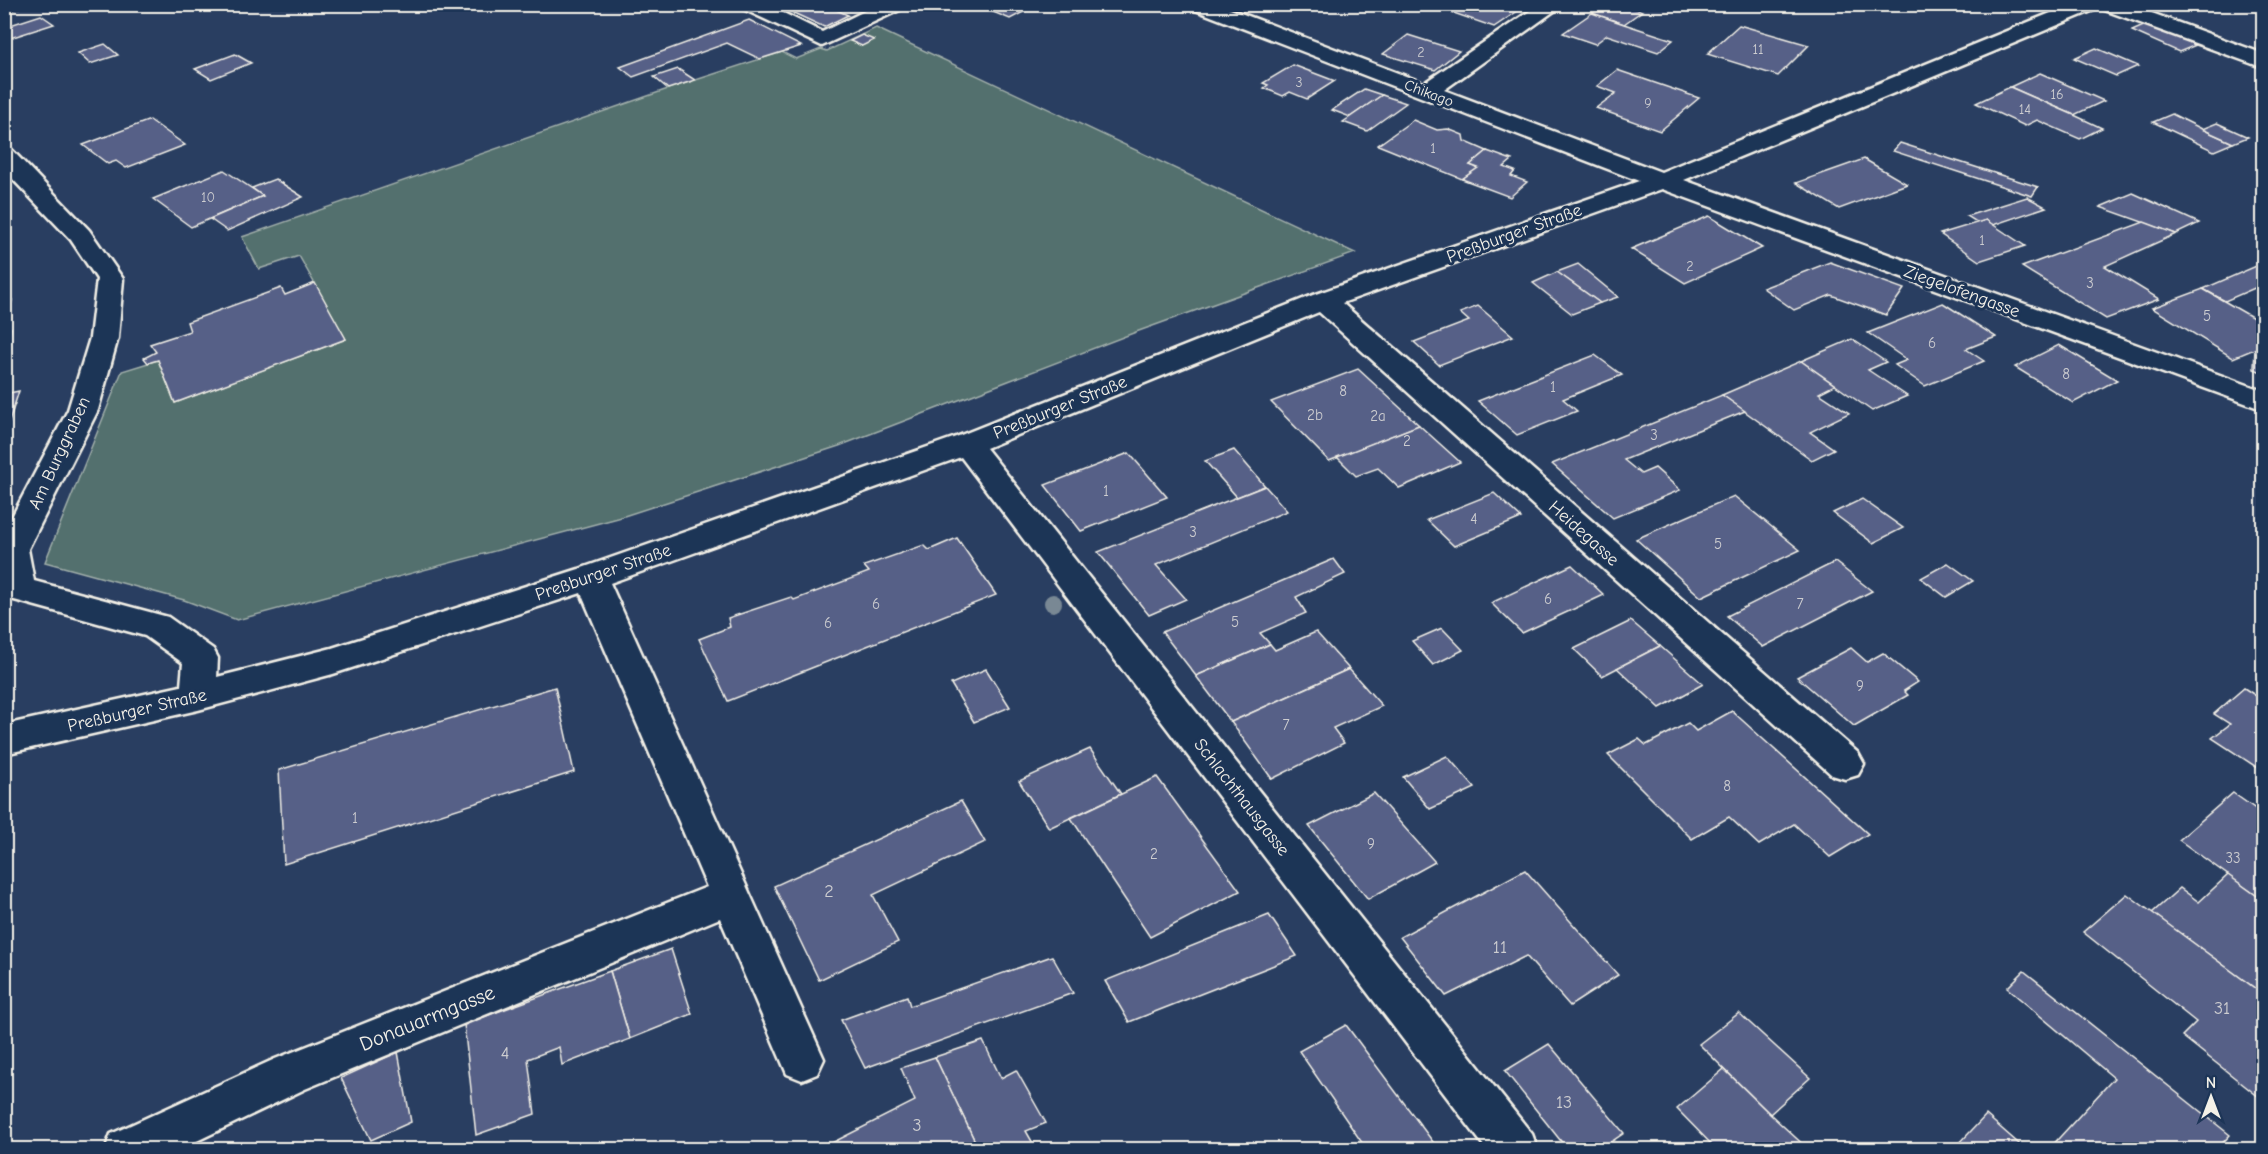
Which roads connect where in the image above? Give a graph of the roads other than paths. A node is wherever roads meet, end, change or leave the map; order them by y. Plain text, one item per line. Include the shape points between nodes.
1 (748, 4) edge
2 (897, 4) edge
3 (1197, 4) edge
4 (1554, 4) edge
5 (2092, 4) edge
6 (2106, 4) edge
7 (2264, 62) edge
8 (1426, 92) junction
9 (4, 155) edge
10 (1661, 181) junction
11 (1323, 301) junction
12 (2264, 401) edge
13 (967, 444) junction
14 (591, 577) junction
15 (198, 696) junction
16 (4, 740) edge
17 (1845, 764) dead end
18 (731, 895) junction
19 (802, 1059) dead end
20 (127, 1149) edge
21 (1516, 1149) edge

1 - 2 street via 822,40
3 - 8 street, Chikago
4 - 8 street
5 - 10 street, Preßburger Straße
6 - 7 street
8 - 10 street, Chikago
9 - 15 street, Am Burggraben via 80,235 110,279 104,338 83,410 12,549 19,589 156,626 201,658
10 - 11 street, Preßburger Straße
10 - 12 street, Ziegelofengasse
11 - 13 street, Preßburger Straße
11 - 17 street, Heidegasse
13 - 14 street, Preßburger Straße
13 - 21 street, Schlachthausgasse
14 - 15 street, Preßburger Straße via 333,661
14 - 18 street
15 - 16 street, Preßburger Straße
18 - 19 street
18 - 20 street, Donauarmgasse via 290,1074

